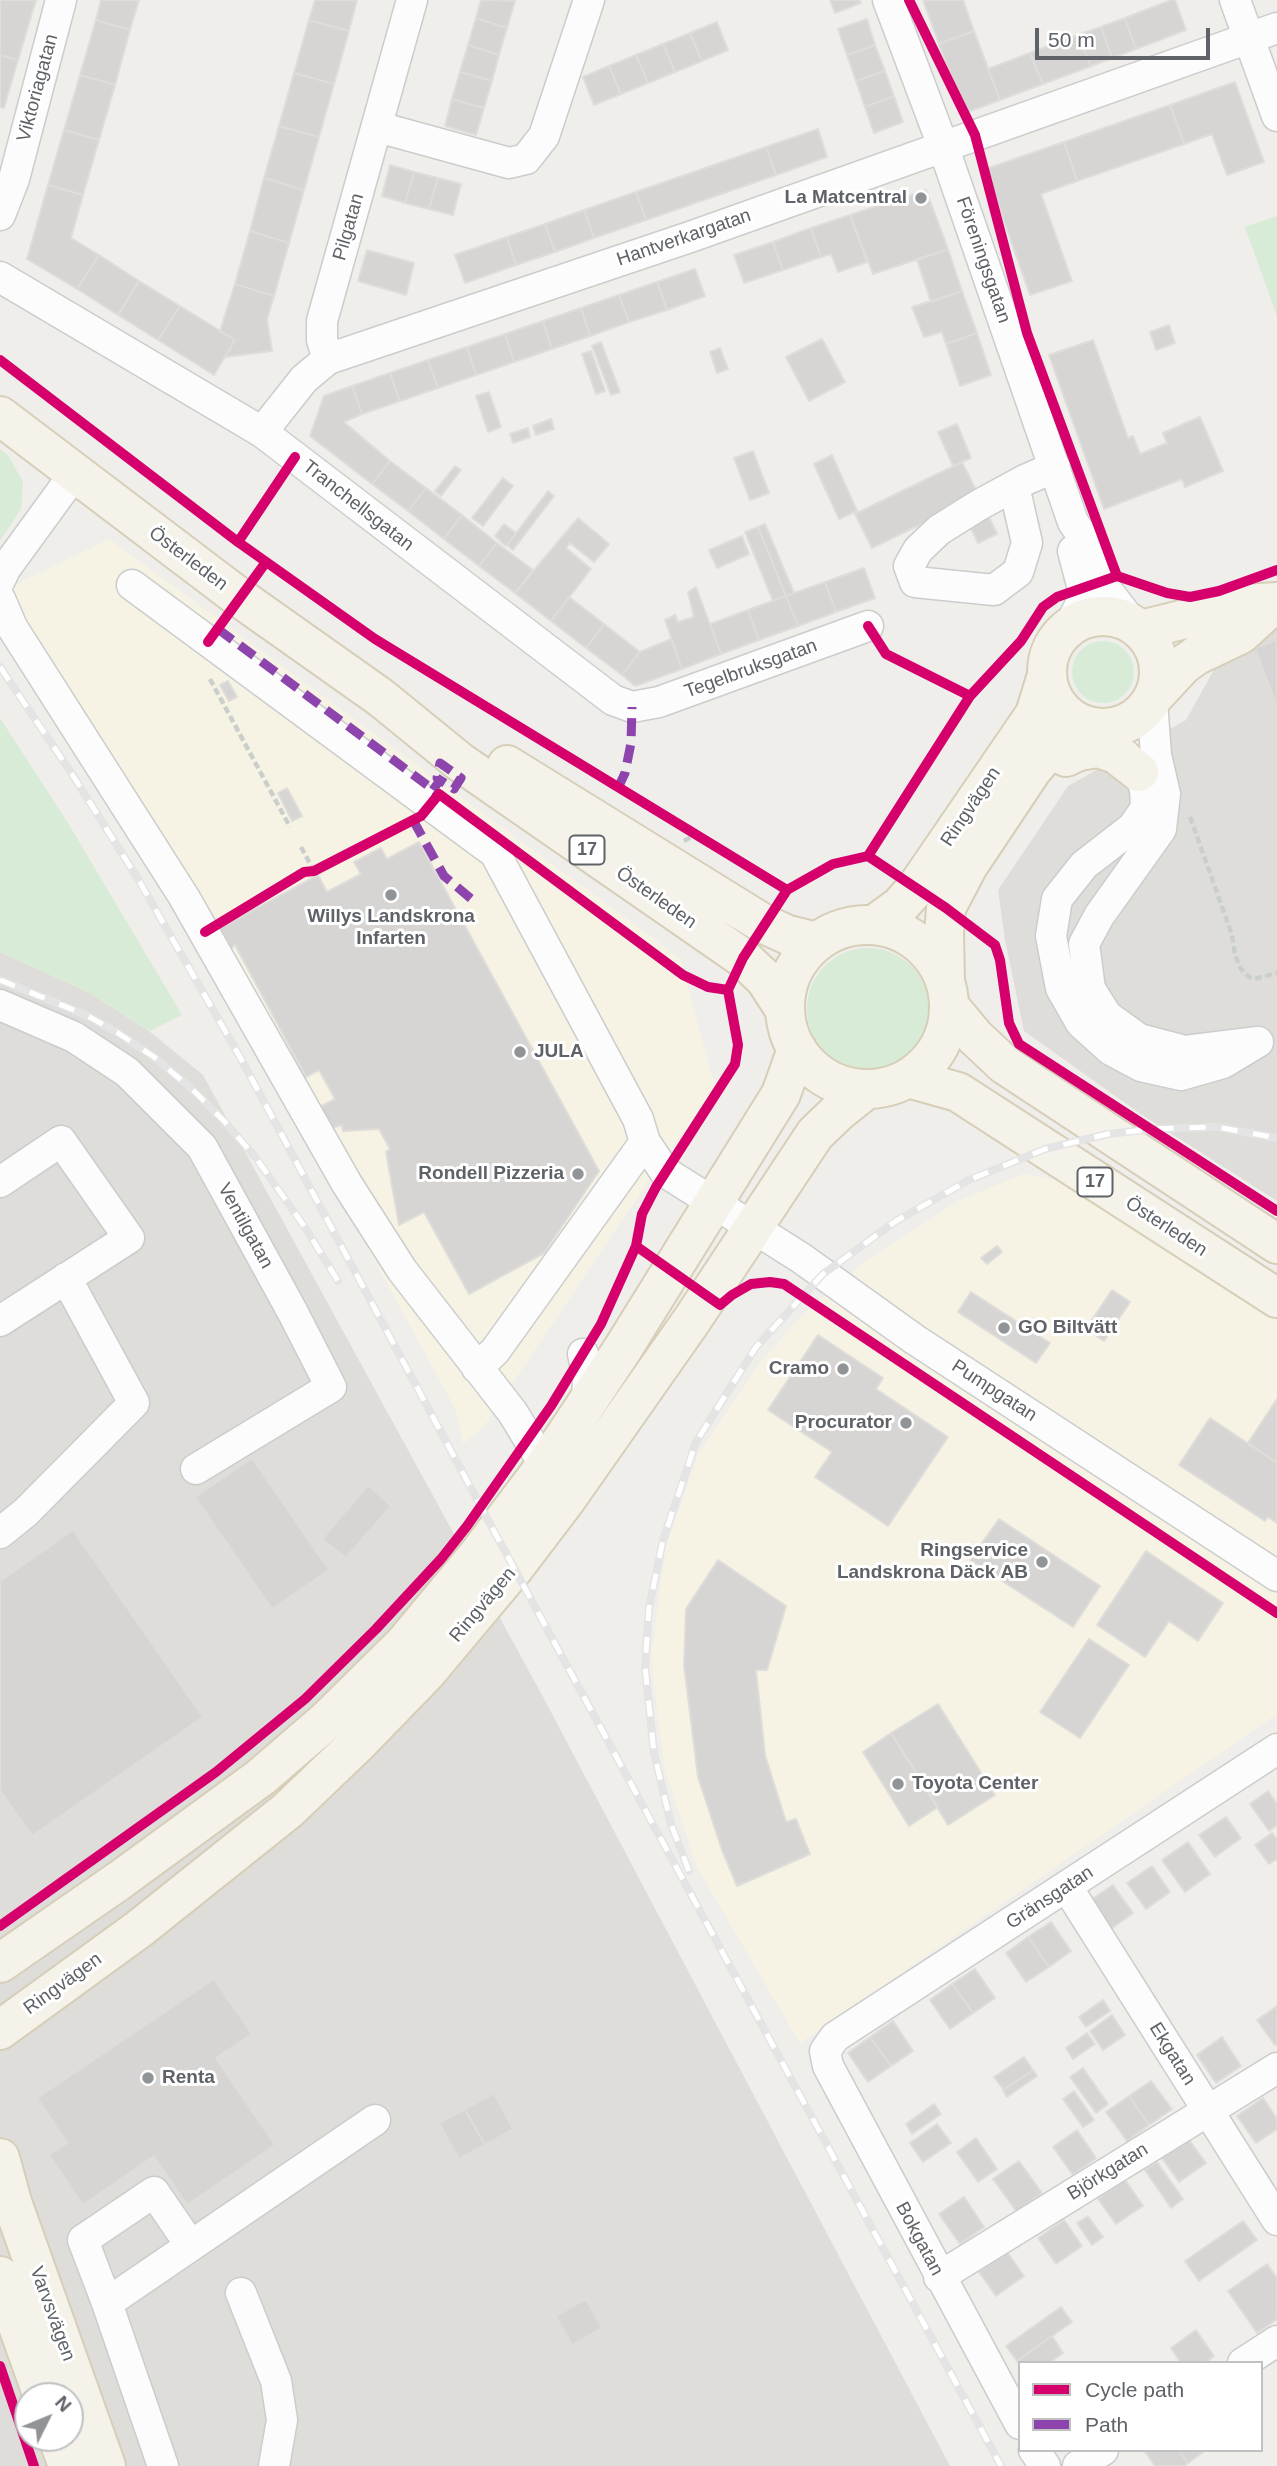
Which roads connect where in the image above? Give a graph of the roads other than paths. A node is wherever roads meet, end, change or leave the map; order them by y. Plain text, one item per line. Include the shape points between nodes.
1 (61, 0) edge
2 (412, 0) edge
3 (589, 0) edge
4 (888, 0) edge
5 (1235, 0) edge
6 (1277, 28) edge
7 (1248, 38) junction
8 (1277, 116) edge
9 (378, 127) junction
10 (943, 146) junction
11 (0, 215) edge
12 (0, 277) edge
13 (328, 359) junction
14 (0, 416) edge
15 (262, 432) junction
16 (1055, 467) junction
17 (75, 473) junction
18 (1014, 486) dead end
19 (1073, 522) junction
20 (0, 580) edge
21 (132, 585) dead end
22 (0, 600) edge
23 (1277, 602) edge
24 (868, 626) dead end
25 (1070, 626) junction
26 (1137, 627) junction
27 (1047, 675) junction
28 (380, 697) junction
29 (1153, 698) junction
30 (632, 707) joint
31 (1094, 727) junction
32 (1139, 772) junction
33 (968, 866) junction
34 (874, 925) junction
35 (817, 942) junction
36 (947, 994) junction
37 (0, 1005) edge
38 (785, 1010) junction
39 (797, 1049) junction
40 (908, 1078) junction
41 (867, 1089) junction
42 (645, 1142) junction
43 (0, 1182) edge
44 (713, 1203) junction
45 (753, 1229) junction
46 (1277, 1244) edge
47 (65, 1278) junction
48 (1277, 1298) edge
49 (0, 1321) edge
50 (583, 1354) dead end
51 (477, 1368) junction
52 (587, 1402) junction
53 (545, 1466) junction
54 (196, 1469) dead end
55 (0, 1533) edge
56 (1277, 1576) edge
57 (1277, 1749) edge
58 (1067, 1887) junction
59 (0, 1963) edge
60 (0, 2030) edge
61 (825, 2051) joint
62 (1277, 2068) edge
63 (1208, 2110) junction
64 (375, 2120) dead end
65 (0, 2158) edge
66 (6, 2190) edge
67 (1277, 2220) edge
68 (191, 2246) junction
69 (0, 2276) edge
70 (939, 2277) junction
71 (241, 2293) dead end
72 (107, 2303) junction
73 (1277, 2341) edge
74 (1246, 2361) edge
75 (38, 2382) edge
76 (1018, 2420) edge
77 (1101, 2452) edge
78 (106, 2466) edge
79 (163, 2466) edge
80 (274, 2466) edge
81 (1078, 2466) edge

1 - 11 street, Viktoriagatan
2 - 9 street, Pilgatan
3 - 9 street via 544,136 526,159 509,163
4 - 10 street, Föreningsgatan
5 - 7 street
6 - 7 street, Hantverkargatan
7 - 8 street
7 - 10 street, Hantverkargatan
9 - 13 street, Pilgatan via 322,321
10 - 13 street, Hantverkargatan
10 - 16 street, Föreningsgatan
12 - 15 street, Tranchellsgatan
13 - 15 street via 304,379
14 - 17 main road, Österleden / 17
15 - 30 street, Tranchellsgatan via 585,680
16 - 18 street
16 - 19 street, Föreningsgatan
17 - 20 street
17 - 28 main road, Österleden / 17
19 - 25 street, Föreningsgatan via 1073,553 1083,589
19 - 26 street, Föreningsgatan via 1090,547 1105,589
21 - 42 street, Pumpgatan via 495,853 638,1119
22 - 51 street via 12,627 191,908 347,1184 402,1270
23 - 26 main road via 1227,605 1193,617
23 - 29 main road via 1241,634 1183,665
24 - 30 street, Tegelbruksgatan via 688,693
25 - 26 main road via 1106,615
25 - 27 main road via 1052,648
26 - 29 main road via 1152,644 1158,660
27 - 31 main road via 1051,694 1062,710 1077,722
27 - 34 main road, Ringvägen via 1035,714 921,880 900,906
28 - 35 main road, Österleden / 17 via 471,743 764,924
28 - 38 main road, Österleden / 17 via 460,762 743,958 765,979
29 - 31 main road via 1127,723
29 - 32 street via 1156,755 1165,794 1161,829 1084,944 1090,989 1108,1016 1139,1039 1185,1052 1258,1042 1223,1063 1181,1075 1141,1066 1111,1050 1081,1023 1061,988 1051,936 1057,899 1084,865 1133,827 1146,807
31 - 32 street
31 - 33 main road, Ringvägen via 1066,736 1049,749
32 - 33 main road, Ringvägen via 1116,754 1098,748 1065,757 1042,778 996,845
33 - 36 main road, Ringvägen via 946,908
34 - 35 main road, 17 via 850,927
34 - 36 main road, 17 via 897,930 917,942 933,958
35 - 38 main road, 17 via 793,972
36 - 40 main road, 17 via 942,1041 934,1056
36 - 46 main road, 17 via 968,1030 1005,1066
37 - 54 street, Ventilgatan via 74,1037 127,1072 202,1147 331,1387
38 - 39 main road, 17
39 - 41 main road, 17 via 826,1078
39 - 44 main road, Ringvägen via 781,1094
40 - 41 main road, 17
40 - 48 main road, Österleden / 17 via 958,1092
41 - 45 main road, Ringvägen via 815,1134
42 - 44 street, Pumpgatan via 665,1172
42 - 51 street via 495,1351
43 - 47 street via 61,1141 129,1238
44 - 45 street, Pumpgatan
44 - 52 main road, Ringvägen
45 - 56 street, Pumpgatan
45 - 60 main road, Ringvägen via 565,1501 426,1673 288,1810
47 - 49 street
47 - 55 street via 134,1403
50 - 52 street
51 - 53 street via 513,1413
52 - 53 main road, Ringvägen
53 - 59 main road, Ringvägen via 404,1644 326,1721 261,1777
57 - 58 street, Gränsgatan
58 - 61 street, Gränsgatan via 835,2037
58 - 63 street, Ekgatan
61 - 70 street, Bokgatan via 828,2066
62 - 63 street, Björkgatan
63 - 67 street, Ekgatan
63 - 70 street, Björkgatan
64 - 68 street
65 - 66 main road, Varvsvägen
66 - 78 main road, Varvsvägen
68 - 72 street
68 - 72 street via 155,2192 83,2240
69 - 75 main road, Varvsvägen
70 - 76 street, Bokgatan
71 - 80 street via 276,2382 282,2420
72 - 79 street
73 - 74 street
77 - 81 street

